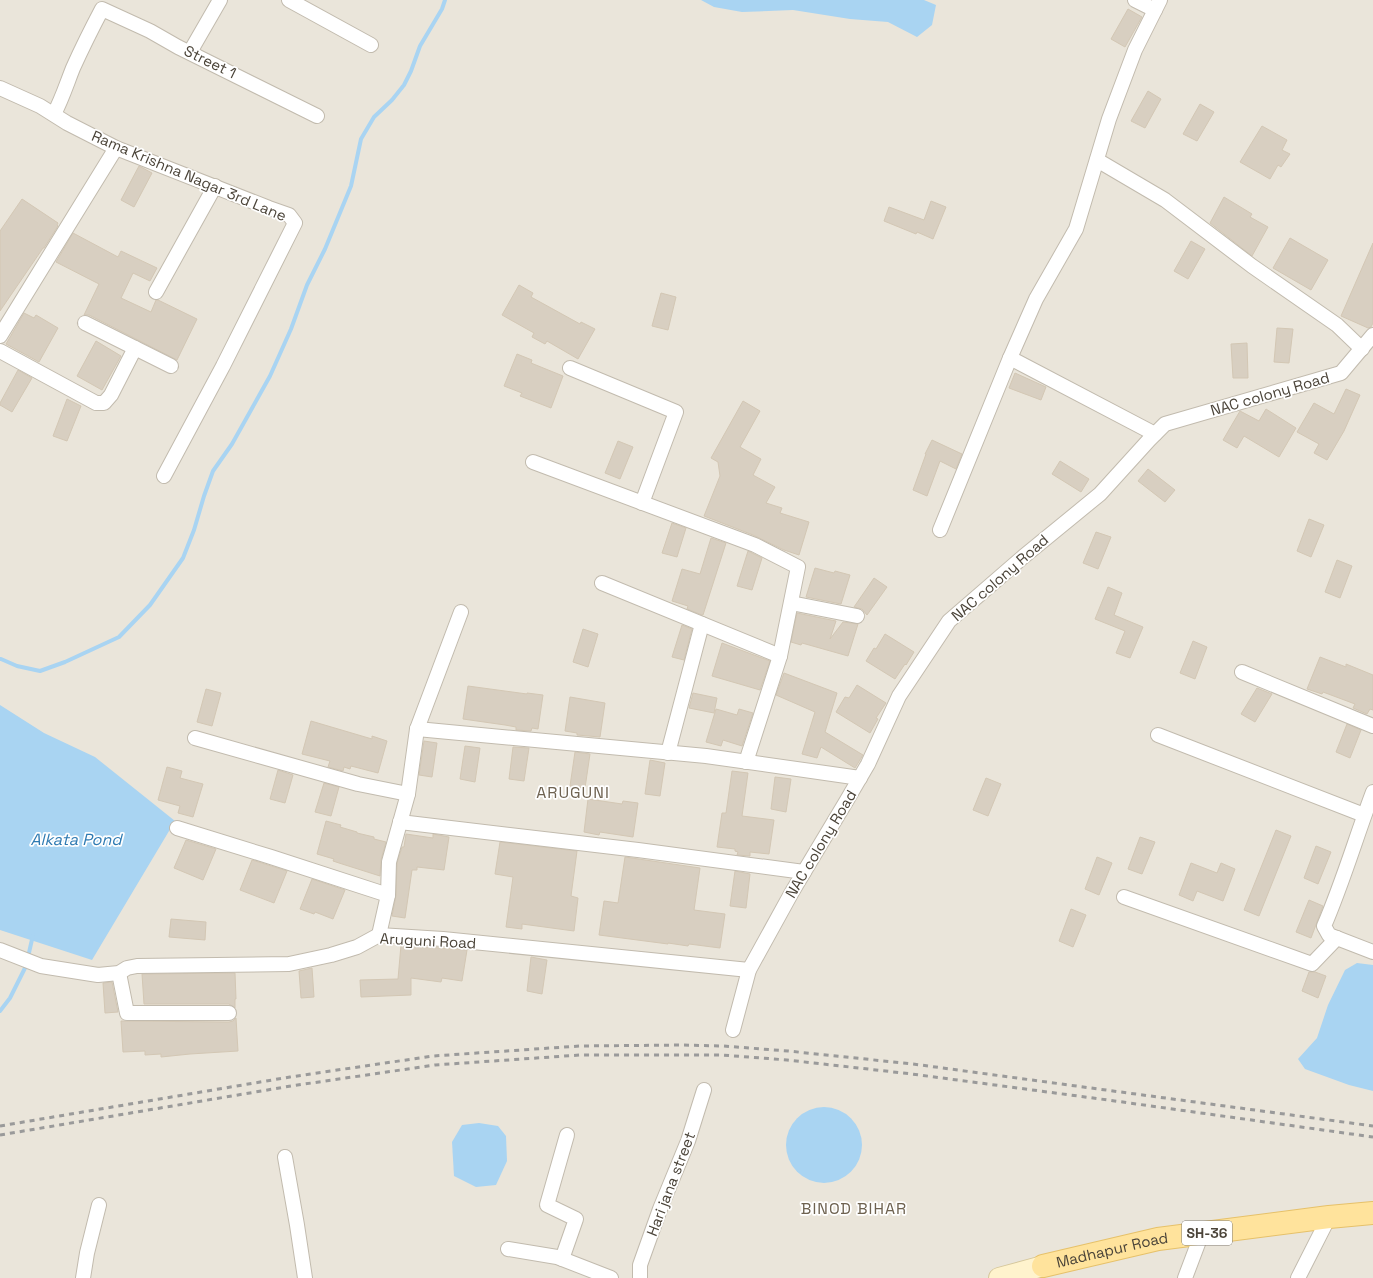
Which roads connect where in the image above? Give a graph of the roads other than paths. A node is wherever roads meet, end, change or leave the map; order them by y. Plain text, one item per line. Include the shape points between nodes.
1 (220, 0) edge
2 (289, 0) edge
3 (1134, 0) edge
4 (1157, 5) edge
5 (371, 45) dead end
6 (190, 52) junction
7 (0, 88) edge
8 (54, 114) junction
9 (317, 116) dead end
10 (116, 148) junction
11 (1097, 160) junction
12 (215, 186) junction
13 (156, 292) dead end
14 (85, 323) dead end
15 (1373, 335) edge
16 (0, 336) edge
17 (135, 348) junction
18 (1362, 349) junction
19 (0, 351) edge
20 (1010, 358) junction
21 (171, 366) dead end
22 (570, 368) dead end
23 (1155, 434) junction
24 (533, 462) dead end
25 (164, 476) dead end
26 (642, 503) junction
27 (940, 530) dead end
28 (602, 583) dead end
29 (791, 602) junction
30 (461, 612) dead end
31 (857, 616) dead end
32 (702, 624) junction
33 (780, 656) junction
34 (1242, 672) dead end
35 (1373, 726) edge
36 (417, 729) junction
37 (1158, 735) dead end
38 (195, 738) dead end
39 (668, 753) junction
40 (746, 762) junction
41 (860, 778) junction
42 (1373, 792) edge
43 (408, 794) junction
44 (1364, 815) junction
45 (400, 822) junction
46 (177, 828) dead end
47 (804, 872) junction
48 (388, 895) junction
49 (1124, 897) dead end
50 (379, 935) junction
51 (1337, 938) junction
52 (0, 950) edge
53 (1373, 952) edge
54 (749, 970) junction
55 (119, 974) junction
56 (229, 1013) dead end
57 (733, 1030) dead end
58 (704, 1090) dead end
59 (567, 1135) dead end
60 (285, 1157) dead end
61 (99, 1205) dead end
62 (1373, 1214) edge
63 (1329, 1217) junction
64 (1202, 1233) junction
65 (508, 1249) dead end
66 (562, 1259) junction
67 (1043, 1266) joint
68 (82, 1278) edge
69 (305, 1278) edge
70 (611, 1278) edge
71 (640, 1278) edge
72 (999, 1278) edge
73 (1185, 1278) edge
74 (1298, 1278) edge

1 - 6 street
2 - 5 street
3 - 4 street
4 - 11 street via 1135,50 1109,119
6 - 8 street, Street 1 via 102,9
6 - 9 street, Street 1
7 - 8 street, Rama Krishna Nagar 3rd Lane
8 - 10 street, Rama Krishna Nagar 3rd Lane
10 - 12 street, Rama Krishna Nagar 3rd Lane
10 - 16 street
11 - 18 street via 1165,200 1252,266 1337,325
11 - 20 street via 1076,229 1036,299
12 - 13 street
12 - 25 street, Rama Krishna Nagar 3rd Lane via 289,215 295,223
14 - 17 street
15 - 18 street, NAC colony Road
17 - 19 street via 111,395 104,403 96,403
17 - 21 street
18 - 23 street, NAC colony Road via 1341,373 1165,424
20 - 23 street
20 - 27 street
22 - 26 street via 676,412
23 - 41 street, NAC colony Road via 1100,494 949,621 900,696
24 - 26 street
26 - 29 street via 755,545 798,567
28 - 32 street
29 - 31 street
29 - 33 street
30 - 36 street
32 - 33 street
32 - 39 street
33 - 40 street
34 - 35 street
36 - 39 street
36 - 43 street
37 - 44 street
38 - 43 street via 358,784
39 - 40 street
40 - 41 street
41 - 47 street, NAC colony Road
42 - 44 street
43 - 45 street
44 - 51 street via 1324,926 1329,935
45 - 47 street
45 - 48 street via 389,862
46 - 48 street
47 - 54 street, NAC colony Road
48 - 50 street
49 - 51 street via 1312,964
50 - 54 street, Aruguni Road via 443,939
50 - 55 street, Aruguni Road via 331,955 289,964 137,966 127,968
51 - 53 street
52 - 55 street, Aruguni Road via 41,966 98,975
54 - 57 street, NAC colony Road
55 - 56 street via 127,1013
58 - 71 street, Hari jana street via 688,1141 640,1265
59 - 66 street via 547,1205 576,1219
60 - 69 street
61 - 68 street
62 - 63 main road, Madhapur Road / SH-36
63 - 64 main road, Madhapur Road / SH-36
63 - 74 street
64 - 67 main road, Madhapur Road / SH-36 via 1158,1239
64 - 73 street
65 - 66 street
66 - 70 street
67 - 72 street

